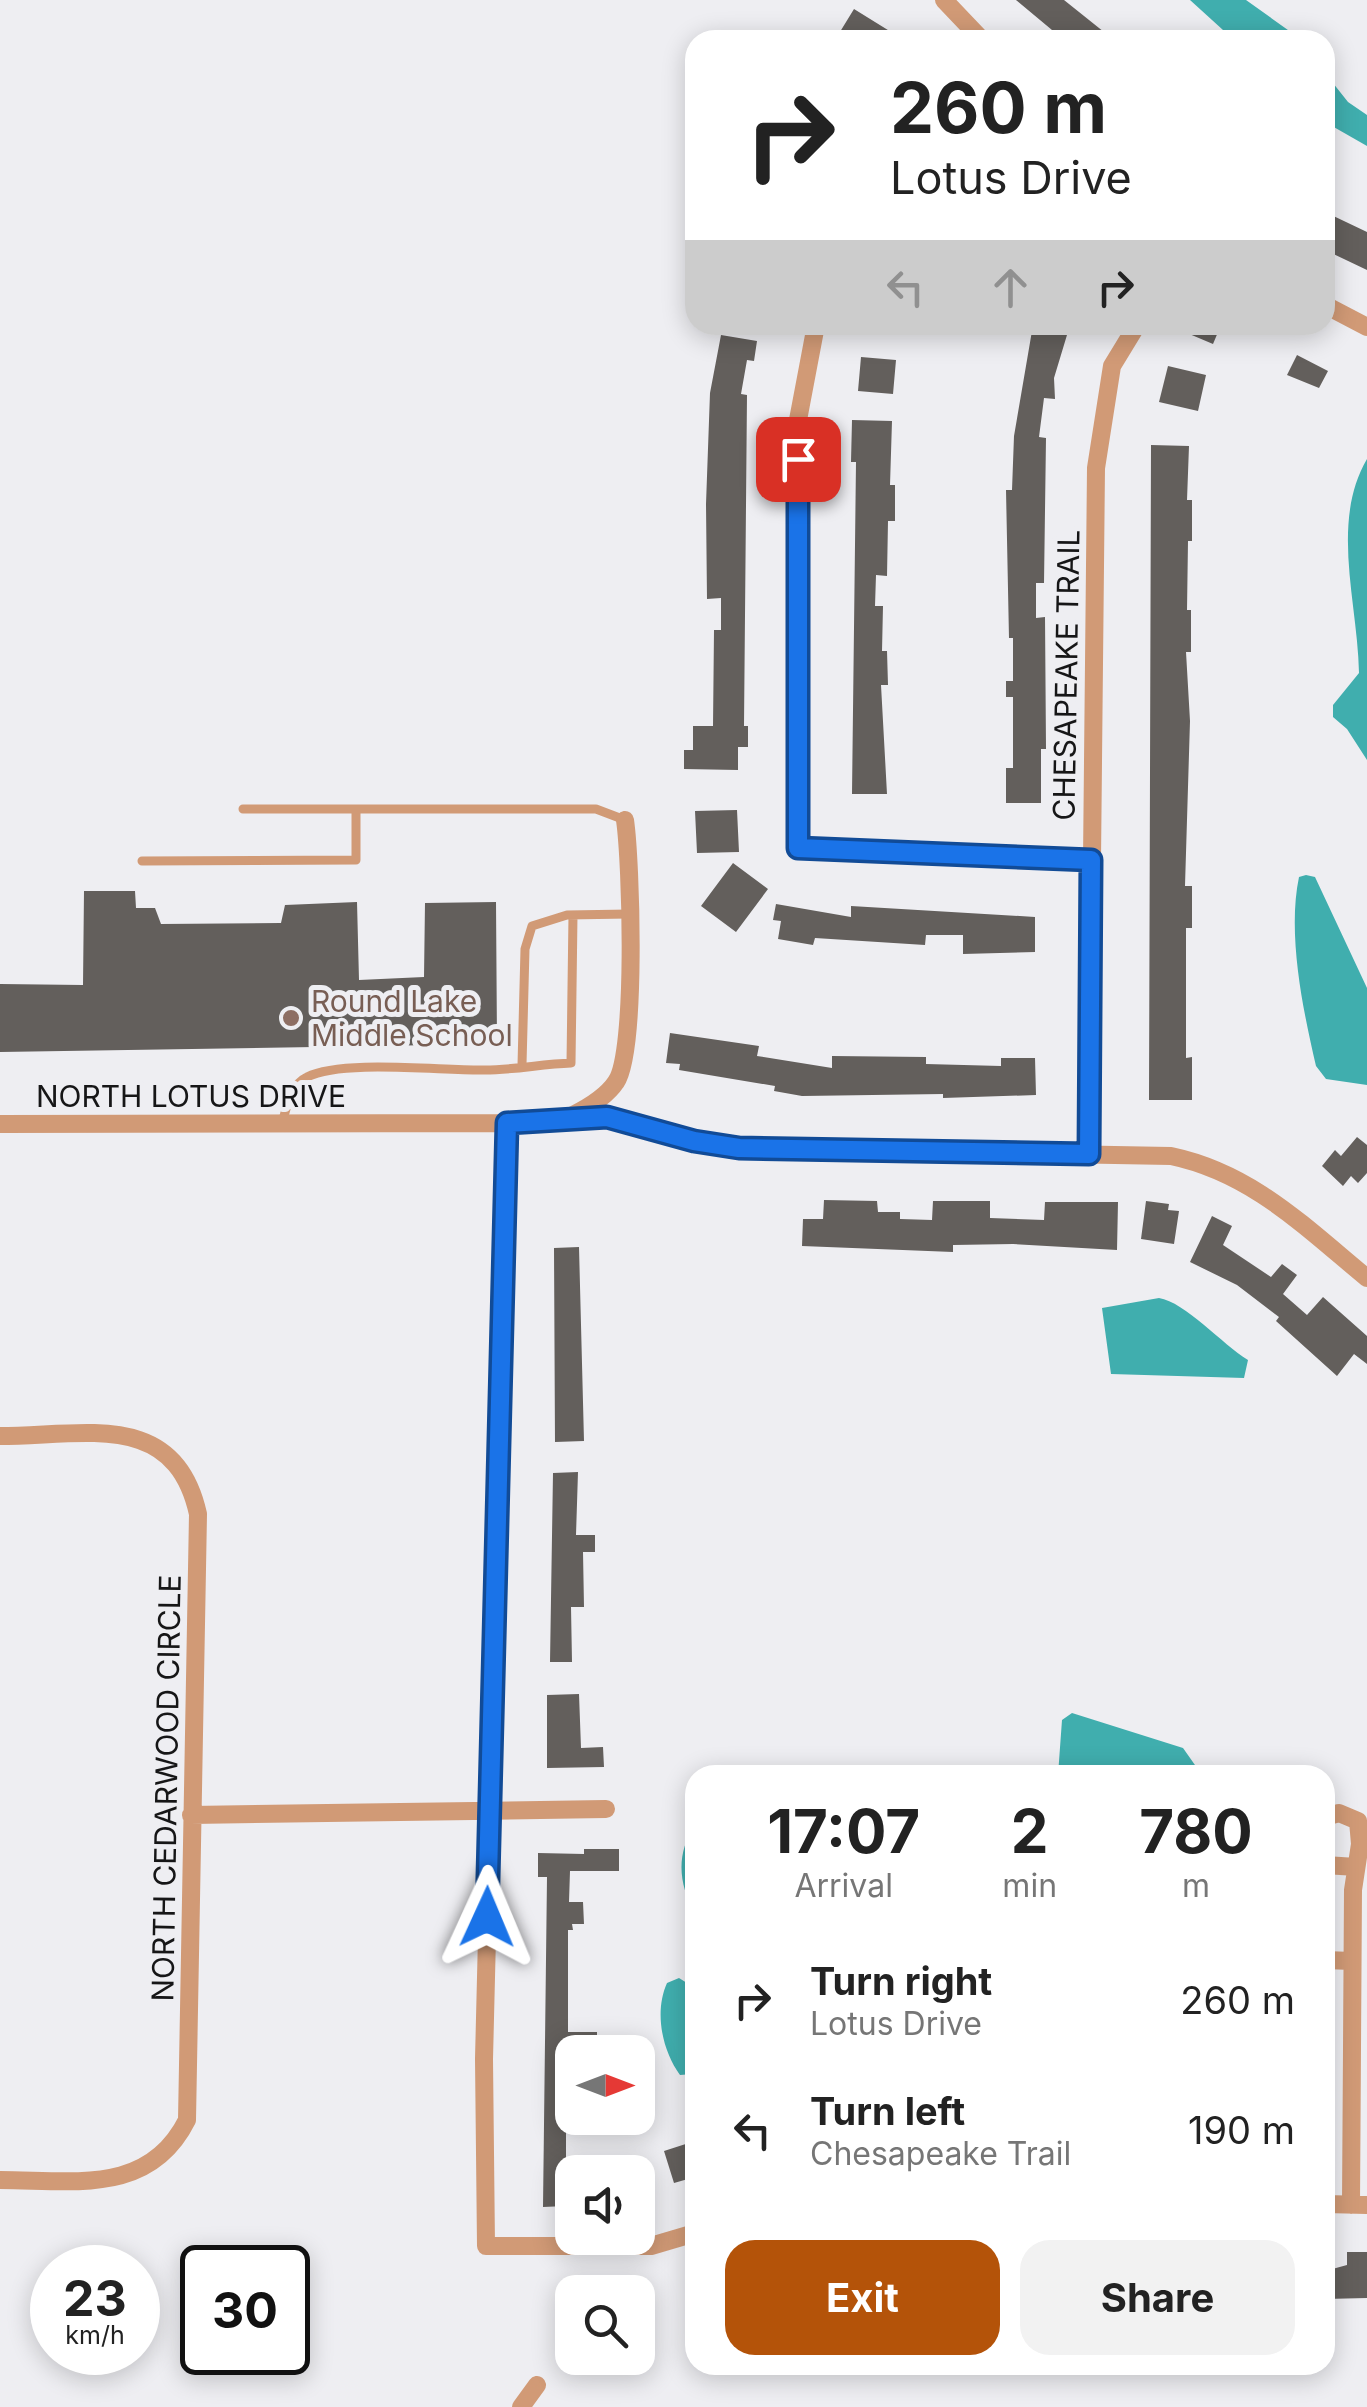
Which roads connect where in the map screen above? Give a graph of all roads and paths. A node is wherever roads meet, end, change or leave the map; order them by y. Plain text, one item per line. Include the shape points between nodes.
1 (944, 0) edge
2 (963, 24) junction
3 (958, 30) edge
4 (970, 30) edge
5 (1335, 310) edge
6 (1367, 327) edge
7 (814, 335) edge
8 (1131, 335) edge
9 (243, 809) dead end
10 (356, 809) junction
11 (626, 820) joint
12 (1091, 860) junction
13 (142, 861) dead end
14 (629, 914) junction
15 (573, 916) junction
16 (522, 1065) junction
17 (568, 1118) junction
18 (282, 1123) junction
19 (507, 1123) junction
20 (0, 1124) edge
21 (1089, 1154) junction
22 (1367, 1278) edge
23 (0, 1436) edge
24 (606, 1809) dead end
25 (490, 1810) junction
26 (191, 1815) junction
27 (1335, 1817) edge
28 (1335, 1866) edge
29 (1356, 1867) junction
30 (1335, 1960) edge
31 (1352, 1961) junction
32 (0, 2180) edge
33 (1359, 2204) edge
34 (685, 2237) edge
35 (537, 2385) dead end
36 (520, 2407) edge

1 - 2 street
2 - 3 street
2 - 4 street
5 - 6 street
7 - 12 street via 798,420 798,848
8 - 12 street, CHESAPEAKE TRAIL via 1112,366 1096,468
9 - 10 lane
10 - 11 lane via 596,809
10 - 13 lane via 356,860
11 - 14 street
12 - 21 street, CHESAPEAKE TRAIL
14 - 15 lane
14 - 17 street via 626,1047 618,1080
15 - 16 lane via 532,926 524,948
15 - 16 lane via 571,1063
16 - 18 lane via 362,1068 306,1077 292,1092
17 - 19 street, NORTH LOTUS DRIVE
17 - 21 street, NORTH LOTUS DRIVE via 607,1117 739,1148
18 - 19 street, NORTH LOTUS DRIVE
18 - 20 street, NORTH LOTUS DRIVE
19 - 25 street
21 - 22 street, NORTH LOTUS DRIVE via 1171,1156 1230,1174 1261,1190
23 - 26 street, NORTH CEDARWOOD CIRCLE via 128,1436 154,1443 176,1460 192,1486 198,1514
24 - 25 street
25 - 26 street
25 - 34 street via 486,2246 651,2246
26 - 32 street, NORTH CEDARWOOD CIRCLE via 187,2120 174,2146 152,2166 125,2176
27 - 29 street via 1358,1821
28 - 29 street
29 - 31 street
30 - 31 street
31 - 33 street
35 - 36 street

